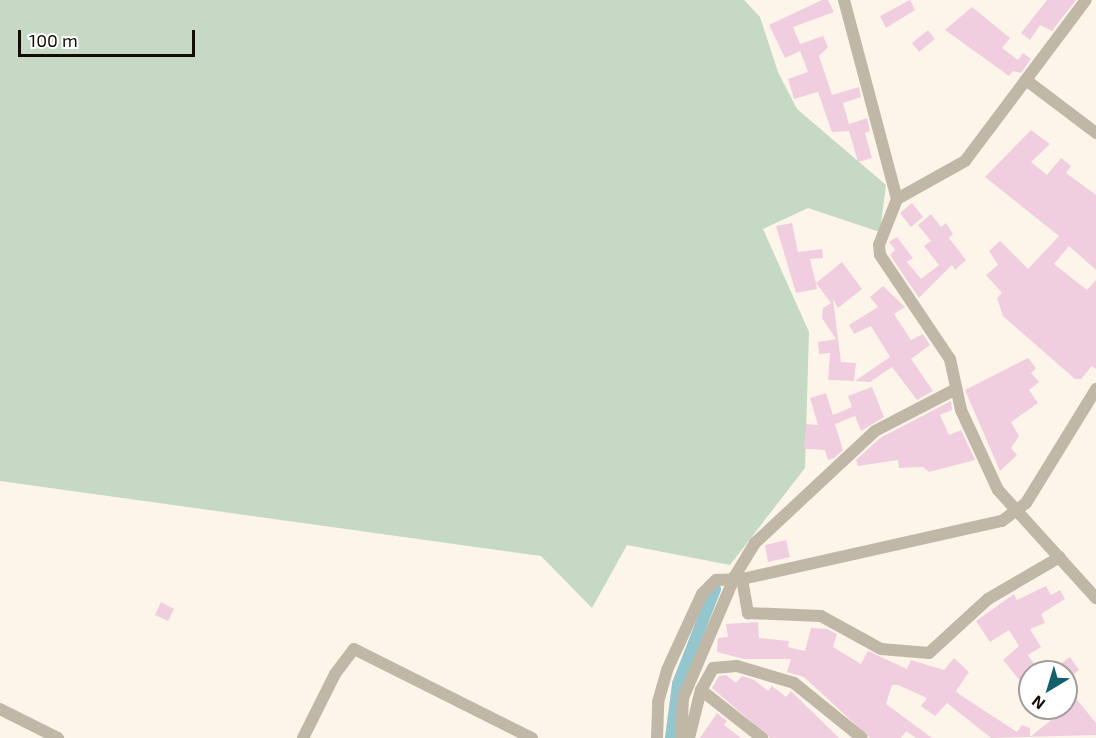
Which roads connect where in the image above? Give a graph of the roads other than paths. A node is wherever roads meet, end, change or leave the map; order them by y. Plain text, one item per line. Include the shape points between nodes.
1 (844, 0) edge
2 (1086, 0) edge
3 (1026, 80) junction
4 (1096, 133) edge
5 (897, 199) junction
6 (956, 389) junction
7 (1094, 395) edge
8 (1019, 512) junction
9 (1060, 557) junction
10 (739, 577) junction
11 (1096, 598) edge
12 (701, 690) junction
13 (0, 709) edge
14 (58, 738) edge
15 (303, 738) edge
16 (532, 738) edge
17 (657, 738) edge
18 (681, 738) edge
19 (689, 738) edge
20 (762, 738) edge
21 (862, 738) edge

1 - 5 street
2 - 3 street
3 - 4 street
3 - 5 street via 965,161
5 - 6 street via 879,245 880,255 950,359
6 - 8 street via 987,468
6 - 10 street via 875,431 755,543
7 - 8 street
8 - 9 street
8 - 10 street via 1002,520
9 - 10 street via 988,599 929,653 881,648 821,616 748,613
9 - 11 street
10 - 17 street via 716,580 702,594 667,670 658,702
10 - 18 street via 683,698
12 - 19 street
12 - 20 street
12 - 21 street via 713,668 736,666 782,679 794,683
13 - 14 street
15 - 16 street via 335,674 354,649

